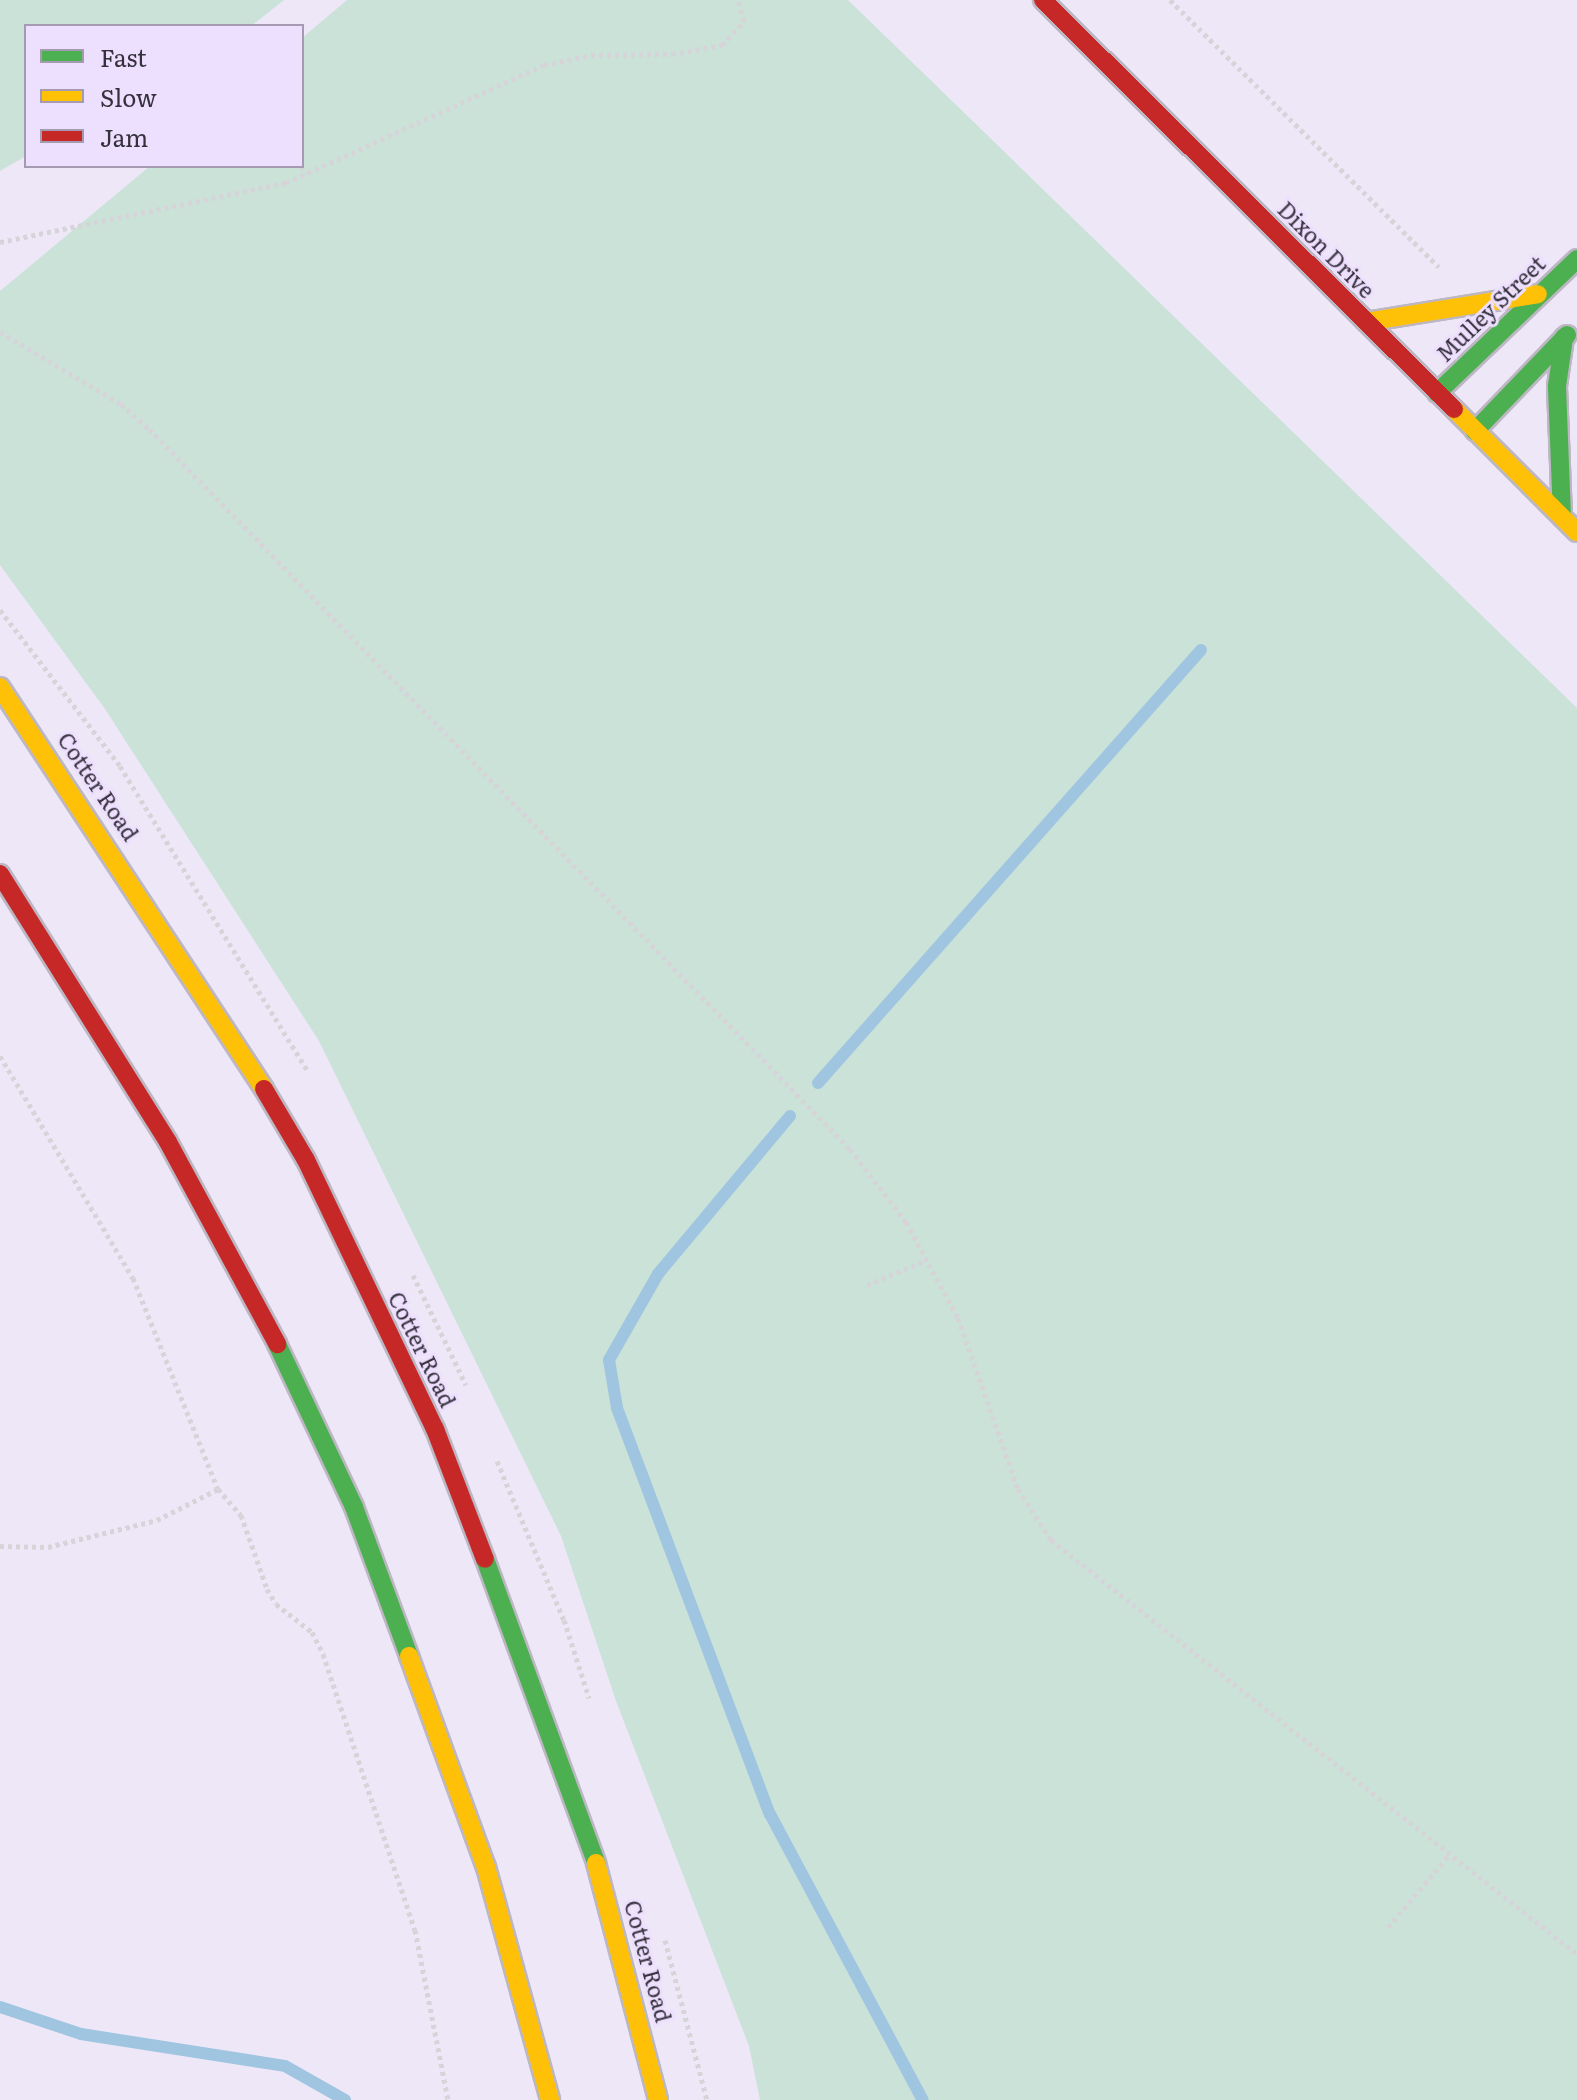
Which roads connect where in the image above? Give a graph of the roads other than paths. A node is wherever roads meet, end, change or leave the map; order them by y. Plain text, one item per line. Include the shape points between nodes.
1 (1043, 0) edge
2 (1577, 259) edge
3 (1538, 294) junction
4 (1366, 322) junction
5 (1571, 331) edge
6 (1437, 393) junction
7 (1475, 431) junction
8 (1562, 517) junction
9 (1577, 532) edge
10 (0, 687) edge
11 (0, 874) edge
12 (550, 2100) edge
13 (658, 2100) edge

1 - 4 main road, Dixon Drive
2 - 3 main road, Mulley Street
3 - 4 main road
3 - 6 main road, Mulley Street
4 - 6 main road, Dixon Drive
5 - 7 main road
5 - 8 main road via 1557,386
6 - 7 main road, Dixon Drive
7 - 8 main road, Dixon Drive
8 - 9 main road, Dixon Drive
10 - 13 main road, Cotter Road via 238,1044 306,1160 428,1415 565,1767 606,1894
11 - 12 main road via 57,956 168,1142 266,1321 354,1507 486,1867

